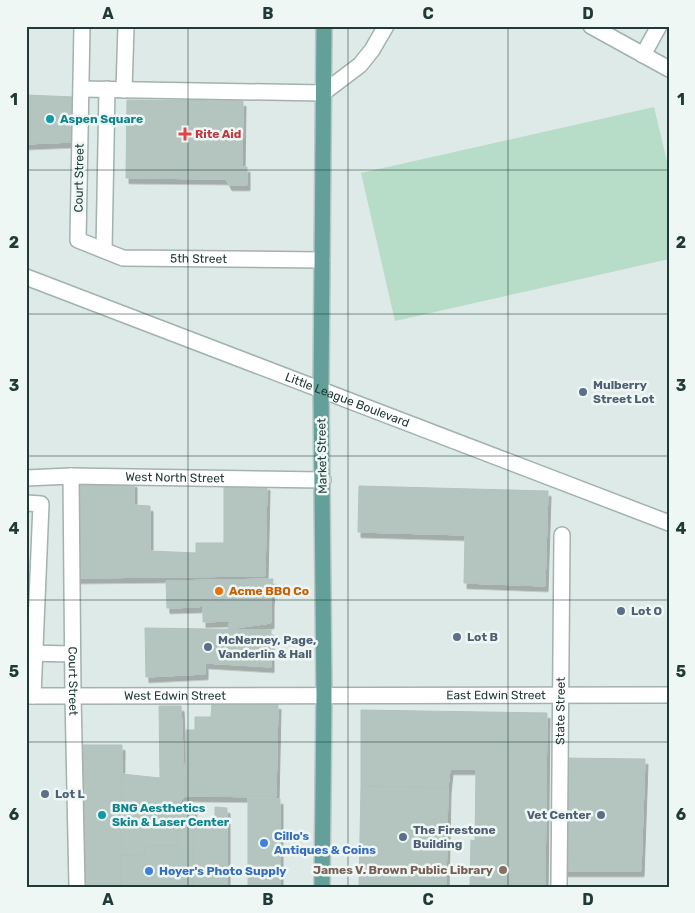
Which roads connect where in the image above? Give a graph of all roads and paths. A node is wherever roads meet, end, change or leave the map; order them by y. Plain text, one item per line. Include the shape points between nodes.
1 (82, 26) edge
2 (126, 26) edge
3 (324, 26) edge
4 (386, 26) edge
5 (591, 26) edge
6 (659, 26) edge
7 (643, 55) junction
8 (669, 69) edge
9 (81, 89) junction
10 (107, 89) junction
11 (124, 90) junction
12 (323, 93) junction
13 (78, 240) joint
14 (104, 250) junction
15 (322, 260) junction
16 (26, 277) edge
17 (320, 389) junction
18 (71, 476) junction
19 (26, 478) edge
20 (323, 480) junction
21 (26, 503) edge
22 (669, 523) edge
23 (562, 535) dead end
24 (30, 653) edge
25 (72, 654) junction
26 (73, 695) junction
27 (324, 695) junction
28 (560, 695) junction
29 (669, 695) edge
30 (30, 696) edge
31 (77, 887) edge
32 (322, 887) edge
33 (559, 887) edge

1 - 9 street, Court Street
2 - 11 street
3 - 12 main road, Market Street
4 - 12 street via 360,65
5 - 7 street
6 - 7 street
7 - 8 street
9 - 10 street
9 - 13 street, Court Street
10 - 11 street
10 - 14 street
11 - 12 street
12 - 15 main road, Market Street
13 - 14 street, 5th Street
14 - 15 street, 5th Street via 123,258
15 - 17 main road, Market Street
16 - 17 street, Little League Boulevard
17 - 20 main road, Market Street
17 - 22 street, Little League Boulevard
18 - 19 street, West North Street
18 - 20 street, West North Street
18 - 25 street, Court Street
20 - 27 main road, Market Street
21 - 24 street via 41,504
23 - 28 street, State Street
24 - 25 street
24 - 30 street
25 - 26 street, Court Street
26 - 27 street, West Edwin Street
26 - 30 street, West Edwin Street
26 - 31 street, Court Street
27 - 28 street, East Edwin Street
27 - 32 main road, Market Street
28 - 29 street, East Edwin Street
28 - 33 street, State Street

